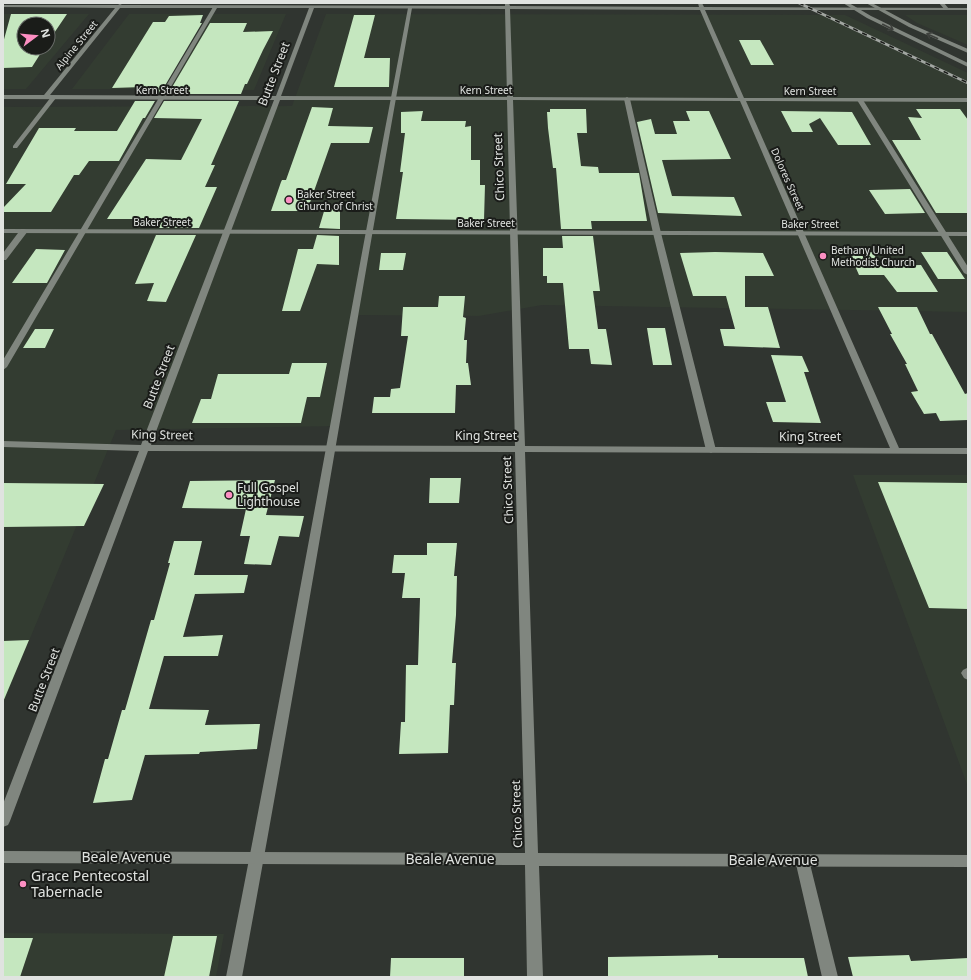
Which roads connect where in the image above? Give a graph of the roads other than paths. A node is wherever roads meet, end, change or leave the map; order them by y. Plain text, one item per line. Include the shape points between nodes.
1 (845, 3) edge
2 (868, 3) edge
3 (941, 3) edge
4 (23, 5) edge
5 (119, 5) edge
6 (281, 5) edge
7 (3, 6) edge
8 (507, 6) edge
9 (604, 6) edge
10 (701, 6) edge
11 (215, 8) junction
12 (312, 8) junction
13 (410, 8) junction
14 (854, 9) junction
15 (878, 9) junction
16 (947, 9) junction
17 (968, 9) edge
18 (968, 52) edge
19 (968, 65) edge
20 (3, 97) edge
21 (45, 98) junction
22 (53, 98) junction
23 (161, 98) junction
24 (278, 99) junction
25 (394, 99) junction
26 (510, 99) junction
27 (627, 100) junction
28 (742, 100) junction
29 (860, 100) junction
30 (968, 100) edge
31 (15, 147) dead end
32 (3, 231) edge
33 (24, 231) junction
34 (84, 232) junction
35 (227, 232) junction
36 (368, 233) junction
37 (514, 233) junction
38 (658, 233) junction
39 (801, 234) junction
40 (943, 234) junction
41 (968, 234) edge
42 (3, 258) edge
43 (968, 273) edge
44 (3, 367) edge
45 (3, 444) edge
46 (145, 448) junction
47 (329, 449) junction
48 (520, 449) junction
49 (711, 450) junction
50 (896, 451) junction
51 (968, 451) edge
52 (3, 821) edge
53 (3, 856) edge
54 (257, 858) junction
55 (532, 859) junction
56 (802, 860) junction
57 (968, 861) edge
58 (234, 977) edge
59 (535, 977) edge
60 (830, 977) edge

1 - 14 street
2 - 15 street
3 - 16 street
4 - 5 street
4 - 7 street
5 - 11 street
5 - 21 street, Alpine Street
6 - 11 street
6 - 12 street
8 - 9 street
8 - 13 street
8 - 26 street, Chico Street
9 - 10 street
10 - 14 street
10 - 28 street, Dolores Street
11 - 23 street
12 - 13 street
12 - 24 street, Butte Street
13 - 25 street
14 - 15 street
14 -> 19 street
15 - 16 street
18 -> 15 street
16 - 17 street
20 - 21 street, Kern Street
21 - 22 street, Kern Street
22 - 23 street, Kern Street
22 - 31 street
23 - 24 street, Kern Street
23 - 34 street
24 - 25 street, Kern Street
24 - 35 street, Butte Street
25 - 26 street, Kern Street
25 - 36 street
26 - 27 street, Kern Street
26 - 37 street, Chico Street
27 - 28 street, Kern Street
27 - 38 street
28 - 29 street, Kern Street
28 - 39 street, Dolores Street
29 - 30 street, Kern Street
29 - 40 street
32 - 33 street, Baker Street
33 - 34 street, Baker Street
33 - 42 street
34 - 35 street, Baker Street
34 - 44 street
35 - 36 street, Baker Street
35 - 46 street, Butte Street
36 - 37 street, Baker Street
36 - 47 street
37 - 38 street, Baker Street
37 - 48 street, Chico Street
38 - 39 street, Baker Street
38 - 49 street
39 - 40 street, Baker Street
39 - 50 street, Dolores Street
40 - 41 street, Baker Street
40 - 43 street
45 - 46 street, King Street
46 - 47 street, King Street
46 - 52 street, Butte Street
47 - 48 street, King Street
47 - 54 street
48 - 49 street, King Street
48 - 55 street, Chico Street
49 - 50 street, King Street
50 - 51 street, King Street
53 - 54 street, Beale Avenue
54 - 55 street, Beale Avenue
54 - 58 street
55 - 56 street, Beale Avenue
55 - 59 street, Chico Street
56 - 57 street, Beale Avenue
56 - 60 street

